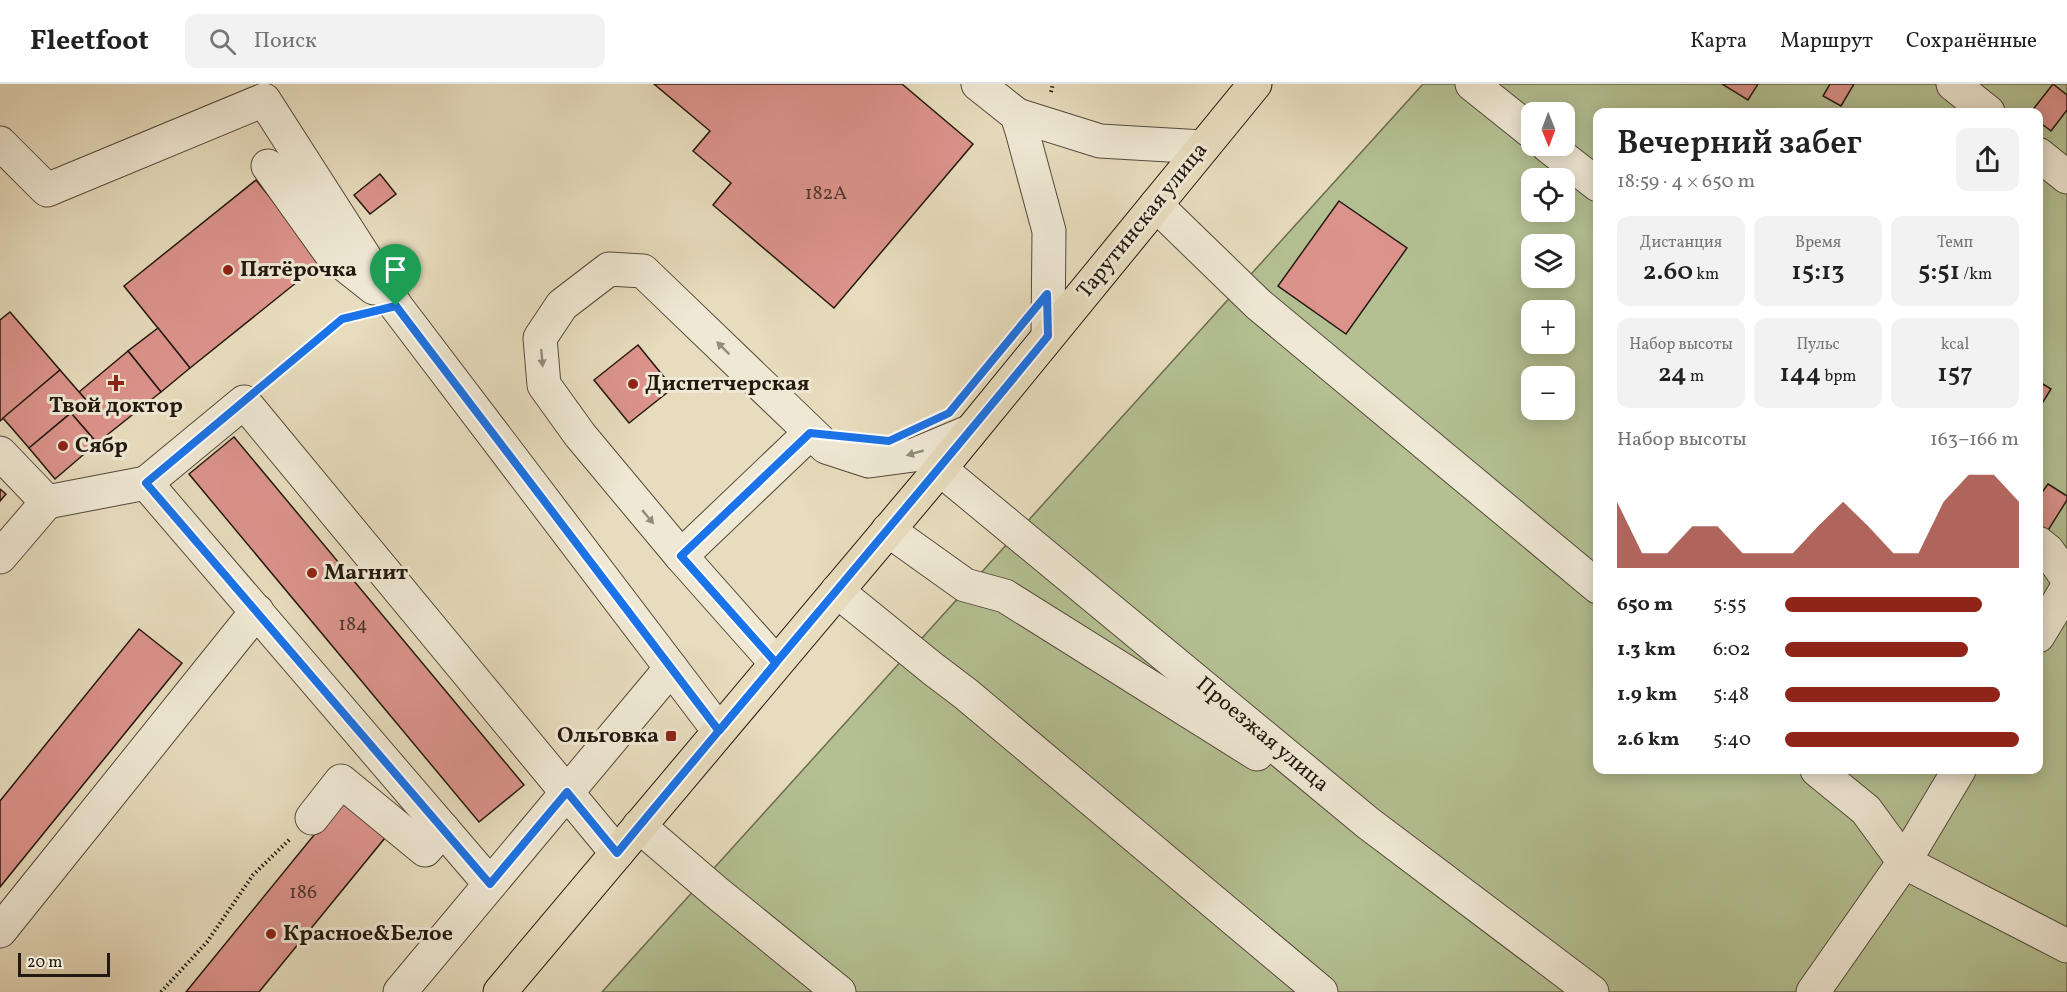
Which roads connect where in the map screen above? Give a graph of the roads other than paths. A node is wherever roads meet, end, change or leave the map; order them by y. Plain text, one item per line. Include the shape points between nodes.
1 (978, 84) edge
2 (1255, 84) edge
3 (1473, 84) edge
4 (1953, 84) edge
5 (1983, 108) edge
6 (1017, 115) junction
7 (1521, 123) edge
8 (0, 142) edge
9 (1203, 147) junction
10 (1561, 156) edge
11 (2043, 158) edge
12 (268, 166) dead end
13 (2067, 177) edge
14 (1593, 181) edge
15 (1156, 205) junction
16 (396, 306) junction
17 (1048, 336) junction
18 (969, 432) junction
19 (810, 433) junction
20 (0, 453) edge
21 (940, 469) junction
22 (146, 483) junction
23 (47, 502) junction
24 (888, 530) junction
25 (2043, 547) edge
26 (681, 556) junction
27 (0, 557) edge
28 (2067, 578) edge
29 (1593, 583) edge
30 (2067, 588) edge
31 (837, 591) junction
32 (257, 611) junction
33 (2043, 628) edge
34 (776, 663) junction
35 (671, 668) junction
36 (719, 731) junction
37 (1822, 774) edge
38 (1957, 774) edge
39 (567, 792) junction
40 (312, 818) road end
41 (1368, 823) junction
42 (639, 826) junction
43 (443, 829) junction
44 (617, 853) junction
45 (1904, 862) junction
46 (490, 884) junction
47 (0, 931) edge
48 (2067, 945) edge
49 (400, 992) edge
50 (500, 992) edge
51 (839, 992) edge
52 (1321, 992) edge
53 (1592, 992) edge
54 (1813, 992) edge

1 - 6 street
2 - 9 main road, Тарутинская улица
3 - 7 street
4 - 5 street
6 - 9 street via 1100,141
6 - 17 street via 1049,231
8 - 16 street via 46,190 264,100
9 - 15 main road, Тарутинская улица
10 - 14 street
11 - 13 street
12 - 16 street via 331,254
15 - 17 main road, Тарутинская улица
15 - 29 street via 1258,304
16 - 35 street
17 - 18 main road, Тарутинская улица
18 -> 19 street via 914,455 869,461 826,447
18 - 21 main road, Тарутинская улица
19 - 26 street
19 -> 26 street via 642,271 609,269 562,305 540,338 544,385 580,435
20 - 23 street
21 - 24 main road, Тарутинская улица
21 - 41 street, Проезжая улица
22 - 23 street
22 - 32 street
22 - 39 street via 244,402
23 - 27 street
24 - 31 main road, Тарутинская улица
24 - 41 street via 965,585 1005,596
25 - 28 street
26 - 34 street
30 - 33 street
31 - 34 main road, Тарутинская улица
31 - 52 street via 966,693
32 - 43 street
32 - 47 street
34 - 36 main road, Тарутинская улица
35 - 36 street
35 - 39 street
36 - 42 main road, Тарутинская улица
37 - 45 street via 1866,810
38 - 45 street
39 - 44 street
39 - 46 street
40 - 43 street via 341,781 425,850
41 - 53 street, Проезжая улица
42 - 44 main road, Тарутинская улица
42 - 51 street
43 - 46 street
44 - 50 main road, Тарутинская улица
45 - 48 street
45 - 54 street
46 - 49 street

